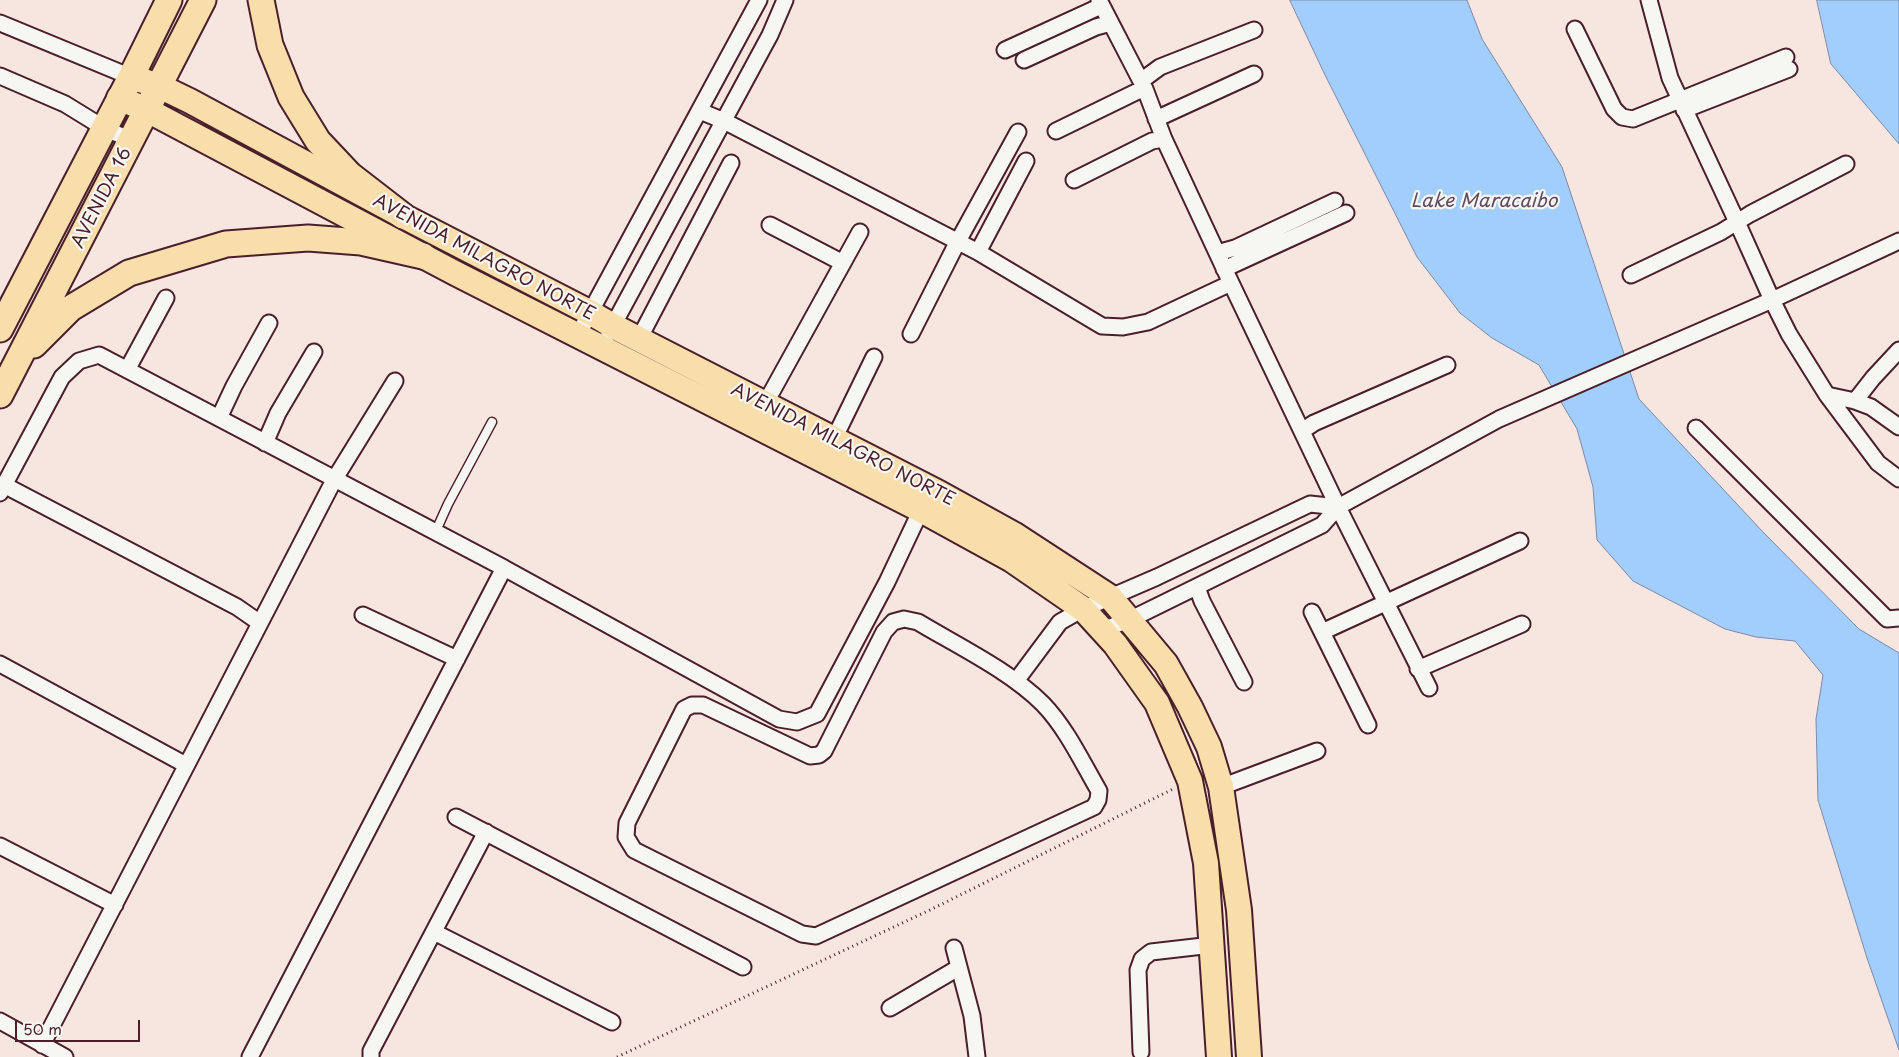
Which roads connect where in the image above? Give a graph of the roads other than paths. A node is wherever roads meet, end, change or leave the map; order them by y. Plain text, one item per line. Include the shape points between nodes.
1 (169, 0) edge
2 (203, 0) edge
3 (262, 0) edge
4 (759, 0) edge
5 (785, 0) edge
6 (1649, 0) edge
7 (1100, 3) edge
8 (0, 23) edge
9 (1111, 23) junction
10 (1254, 30) dead end
11 (1575, 30) dead end
12 (1005, 50) dead end
13 (1024, 60) dead end
14 (1787, 63) dead end
15 (1254, 74) dead end
16 (0, 76) edge
17 (1143, 85) junction
18 (159, 86) junction
19 (125, 88) junction
20 (1683, 105) junction
21 (147, 110) junction
22 (700, 111) junction
23 (1156, 119) junction
24 (724, 121) junction
25 (104, 128) junction
26 (1056, 131) dead end
27 (1018, 132) dead end
28 (1164, 138) junction
29 (131, 140) junction
30 (1026, 161) dead end
31 (732, 163) dead end
32 (1846, 164) dead end
33 (1074, 180) dead end
34 (1335, 201) dead end
35 (1346, 213) dead end
36 (403, 216) junction
37 (1738, 222) junction
38 (770, 225) dead end
39 (860, 232) dead end
40 (1899, 241) edge
41 (957, 243) junction
42 (978, 252) junction
43 (1217, 253) junction
44 (422, 256) junction
45 (843, 263) junction
46 (1631, 274) dead end
47 (640, 275) junction
48 (1227, 276) junction
49 (666, 286) junction
50 (166, 298) dead end
51 (1772, 300) junction
52 (591, 313) junction
53 (269, 323) dead end
54 (613, 326) junction
55 (0, 329) edge
56 (911, 334) dead end
57 (578, 335) junction
58 (639, 339) junction
59 (601, 347) junction
60 (1899, 350) edge
61 (314, 352) dead end
62 (874, 357) dead end
63 (17, 362) junction
64 (1447, 365) dead end
65 (127, 370) junction
66 (395, 381) dead end
67 (1827, 394) junction
68 (0, 395) edge
69 (1855, 401) junction
70 (765, 404) junction
71 (218, 418) junction
72 (492, 422) dead end
73 (1899, 427) edge
74 (1696, 428) dead end
75 (1302, 431) junction
76 (834, 440) junction
77 (265, 443) junction
78 (1899, 479) edge
79 (334, 480) junction
80 (2, 489) edge
81 (1338, 507) junction
82 (922, 510) junction
83 (434, 533) junction
84 (1520, 541) dead end
85 (504, 568) junction
86 (1197, 587) junction
87 (1110, 597) junction
88 (1387, 603) junction
89 (1083, 610) junction
90 (1312, 612) dead end
91 (363, 615) dead end
92 (1899, 618) edge
93 (1130, 620) junction
94 (260, 623) junction
95 (1522, 624) dead end
96 (1102, 630) junction
97 (1322, 632) junction
98 (457, 659) junction
99 (0, 664) edge
100 (1418, 669) junction
101 (1016, 681) junction
102 (1244, 682) dead end
103 (1428, 688) dead end
104 (1368, 725) dead end
105 (1317, 751) dead end
106 (186, 765) junction
107 (1221, 787) junction
108 (456, 817) dead end
109 (486, 832) junction
110 (0, 846) edge
111 (115, 905) junction
112 (434, 932) junction
113 (1212, 945) junction
114 (954, 948) dead end
115 (743, 967) dead end
116 (958, 968) junction
117 (890, 1008) dead end
118 (0, 1022) edge
119 (612, 1022) dead end
120 (42, 1045) junction
121 (1141, 1052) dead end
122 (65, 1057) edge
123 (250, 1057) edge
124 (371, 1057) edge
125 (977, 1057) edge
126 (1219, 1057) edge
127 (1249, 1057) edge

1 - 19 highway, AVENIDA 16
2 - 18 highway, AVENIDA 16
3 - 36 highway via 270,45 291,97 318,141 350,175
4 - 22 street
5 - 24 street
6 - 20 street via 1670,78
7 - 9 street
7 - 12 street
8 - 19 street
9 - 13 street
9 - 17 street
10 - 17 street via 1160,67
11 - 20 street via 1614,109 1622,117 1633,119 1655,109
14 - 20 street via 1695,93
15 - 23 street
16 - 25 street via 65,104
17 - 23 street
17 - 26 street via 1136,92
18 - 19 main road, AVENIDA MILAGRO NORTE
18 - 21 highway, AVENIDA 16
18 - 36 main road, AVENIDA MILAGRO NORTE
19 - 21 main road, AVENIDA MILAGRO NORTE
19 - 25 highway, AVENIDA 16
20 - 37 street
21 - 29 highway, AVENIDA 16
21 - 44 main road, AVENIDA MILAGRO NORTE
22 - 24 street
22 - 52 street
23 - 28 street
24 - 41 street
24 - 47 street
25 - 29 street
25 - 55 highway, AVENIDA 16
27 - 41 street
28 - 33 street
28 - 43 street
29 - 63 highway, AVENIDA 16
30 - 42 street
31 - 49 street
32 - 37 street
34 - 43 street via 1235,248
35 - 48 street
36 - 52 main road, AVENIDA MILAGRO NORTE
37 - 46 street
37 - 51 street
38 - 45 street
39 - 45 street
40 - 51 street
41 - 42 street
41 - 56 street
42 - 48 street via 1102,326 1123,327 1148,322
43 - 48 street
44 - 57 main road, AVENIDA MILAGRO NORTE
44 - 63 highway via 361,242 308,238 226,244 129,273 70,308
45 - 70 street
47 - 49 street
47 - 54 street
48 - 75 street
49 - 58 street
50 - 65 street
51 - 67 street
51 - 81 street via 1499,419
52 - 54 main road, AVENIDA MILAGRO NORTE
52 - 57 street
53 - 71 street
54 - 58 main road, AVENIDA MILAGRO NORTE
54 - 59 street
57 - 59 main road, AVENIDA MILAGRO NORTE
58 - 70 main road, AVENIDA MILAGRO NORTE
59 - 82 main road, AVENIDA MILAGRO NORTE
60 - 69 street
61 - 77 street via 278,413
62 - 76 street
63 - 68 highway, AVENIDA 16
64 - 75 street
65 - 71 street
65 - 80 street via 100,355 79,361 62,377
66 - 79 street
67 - 69 street
67 - 78 street via 1878,463
69 - 73 street via 1871,407
70 - 76 main road, AVENIDA MILAGRO NORTE
71 - 77 street
72 - 83 lane
74 - 92 street via 1887,619
75 - 81 street
76 - 87 main road, AVENIDA MILAGRO NORTE via 1014,535
77 - 79 street
79 - 83 street
79 - 94 street
80 - 94 street via 237,607
81 - 86 street via 1322,525
81 - 87 street via 1310,504
81 - 88 street
82 - 85 street via 816,714 797,722 779,719
82 - 89 main road, AVENIDA MILAGRO NORTE via 1012,560
83 - 85 street
84 - 88 street
85 - 98 street
86 - 93 street
86 - 102 street
87 - 89 street
87 - 93 main road, AVENIDA MILAGRO NORTE
88 - 97 street
88 - 100 street
89 - 96 main road, AVENIDA MILAGRO NORTE
89 - 101 street via 1060,622
90 - 97 street
91 - 98 street
93 - 96 street
93 - 107 main road, AVENIDA MILAGRO NORTE via 1166,664 1190,707 1209,747
94 - 106 street
95 - 100 street
96 - 113 main road, AVENIDA MILAGRO NORTE via 1157,703 1190,781 1206,863
97 - 104 street
98 - 123 street
99 - 106 street
100 - 103 street
101 - 101 street via 918,622 904,619 893,622 884,632 824,752 819,755 810,756 703,705 684,709 627,823 626,837 634,850 802,934 816,936 1094,807 1099,791 1064,729 1043,704
105 - 107 street
106 - 111 street
107 - 127 main road, AVENIDA MILAGRO NORTE via 1239,910
108 - 109 street
109 - 112 street
109 - 115 street
110 - 111 street
111 - 120 street
112 - 119 street
112 - 124 street
113 - 121 street via 1151,952 1142,959 1138,970
113 - 126 main road, AVENIDA MILAGRO NORTE
114 - 116 street
116 - 117 street
116 - 125 street via 972,1016
118 - 120 street
120 - 122 street

